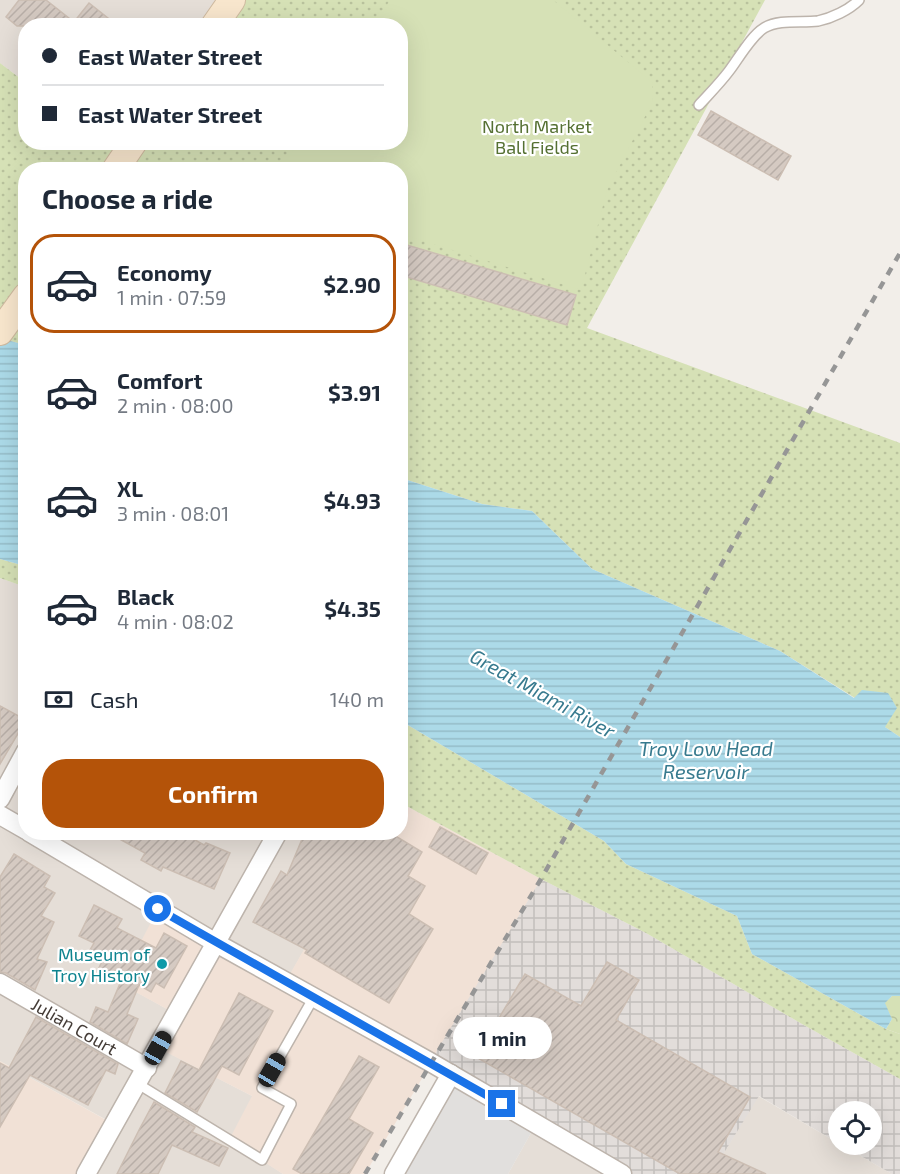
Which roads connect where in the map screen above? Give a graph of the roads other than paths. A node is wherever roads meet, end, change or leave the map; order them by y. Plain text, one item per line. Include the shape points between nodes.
1 (232, 0) edge
2 (859, 0) edge
3 (220, 18) edge
4 (699, 105) dead end
5 (18, 307) edge
6 (0, 332) edge
7 (18, 766) edge
8 (0, 799) edge
9 (0, 815) edge
10 (18, 826) edge
11 (42, 840) edge
12 (274, 840) edge
13 (216, 943) junction
14 (0, 983) edge
15 (314, 997) junction
16 (147, 1068) junction
17 (451, 1074) junction
18 (138, 1084) junction
19 (86, 1174) edge
20 (394, 1174) edge
21 (621, 1174) edge

1 - 3 main road
2 - 4 lane via 820,20 765,27
5 - 6 main road
7 - 8 street
9 - 10 street
11 - 13 street
12 - 13 street
13 - 15 street
13 - 16 street
14 - 16 street, Julian Court
15 - 17 street
15 - 18 lane via 262,1088 291,1104 261,1160
16 - 18 street
17 - 20 street
17 - 21 street
18 - 19 street

